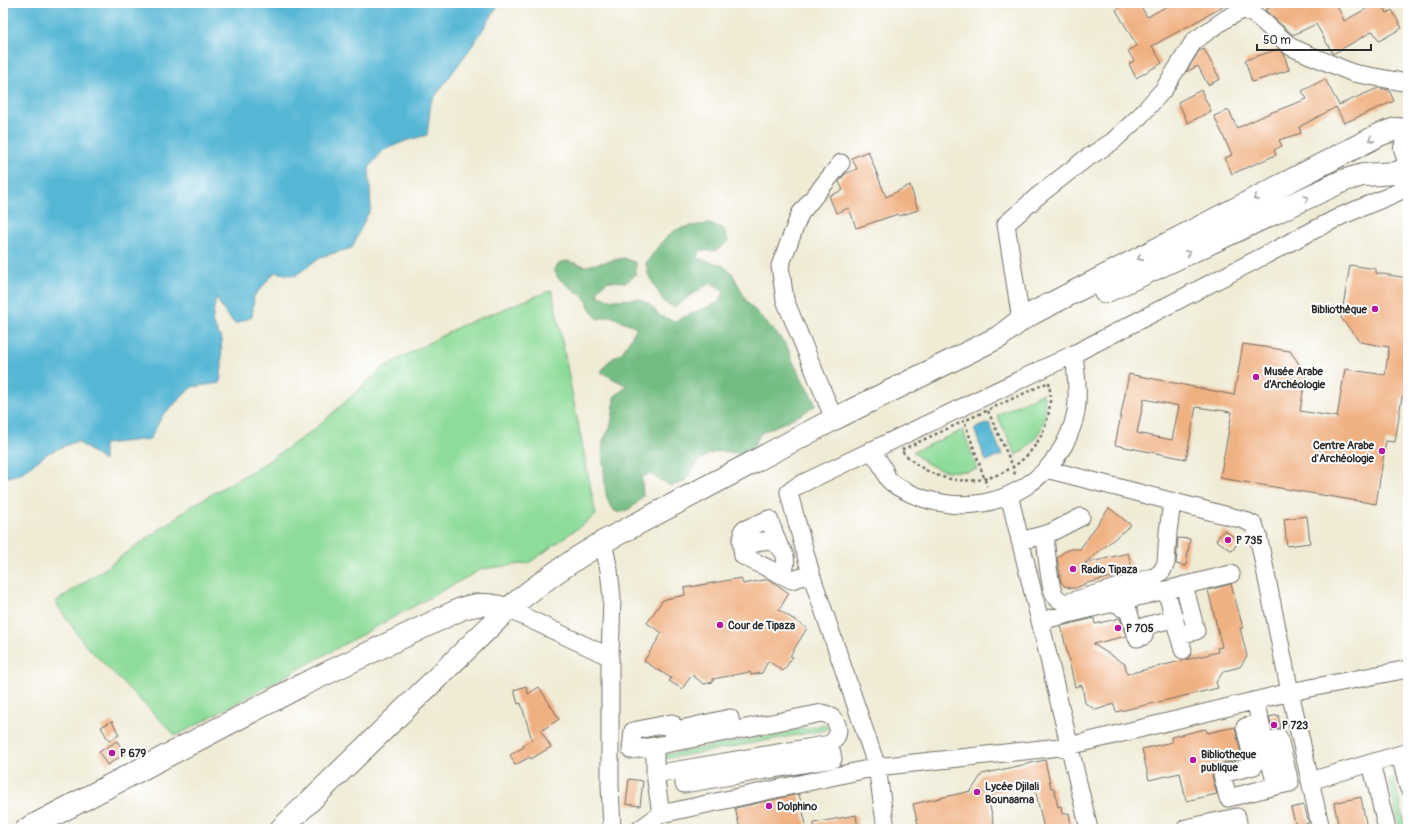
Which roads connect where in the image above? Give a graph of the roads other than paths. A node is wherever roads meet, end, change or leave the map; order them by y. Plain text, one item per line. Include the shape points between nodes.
1 (1408, 83) edge
2 (1408, 130) edge
3 (1408, 136) edge
4 (1408, 160) edge
5 (841, 163) dead end
6 (1408, 168) edge
7 (1408, 183) edge
8 (1021, 320) junction
9 (999, 337) junction
10 (1074, 354) junction
11 (834, 419) junction
12 (871, 450) junction
13 (1046, 469) junction
14 (1014, 493) junction
15 (1172, 502) junction
16 (1081, 517) dead end
17 (1045, 534) junction
18 (1020, 541) junction
19 (603, 542) junction
20 (811, 574) junction
21 (1230, 574) dead end
22 (782, 575) junction
23 (1184, 586) junction
24 (1166, 590) junction
25 (1121, 601) junction
26 (508, 609) junction
27 (1175, 618) junction
28 (1040, 621) junction
29 (610, 656) junction
30 (1408, 669) edge
31 (1290, 692) junction
32 (1255, 701) junction
33 (1260, 723) junction
34 (731, 732) junction
35 (655, 746) junction
36 (1069, 746) junction
37 (1404, 754) edge
38 (1370, 763) junction
39 (877, 768) junction
40 (655, 774) junction
41 (1310, 781) junction
42 (1408, 787) edge
43 (661, 814) junction
44 (27, 829) edge
45 (281, 829) edge
46 (612, 829) edge
47 (640, 829) edge
48 (886, 829) edge
49 (1089, 829) edge
50 (1186, 829) edge
51 (1240, 829) edge
52 (1249, 829) edge
53 (1321, 829) edge
54 (1387, 829) edge

1 - 8 street via 1353,73 1291,47 1245,9 1227,18 1194,41 1164,89 1140,116 1112,142 1084,160 1006,224
2 -> 8 main road via 1396,129 1381,134
3 - 4 main road via 1405,148
5 - 11 street via 800,214 780,266 785,300
9 -> 6 main road via 1026,329 1345,180 1364,175 1397,173
7 - 10 street via 1400,191 1341,216
8 - 9 main road
9 - 11 main road
10 - 12 street via 985,404
10 - 13 street via 1078,389 1076,411 1070,432 1060,452
11 - 19 main road
12 - 14 street via 888,480 907,492 927,500 949,505 971,505 993,501
12 - 20 street via 789,492
13 - 14 street
13 - 15 street
14 - 18 street
15 - 17 street via 1166,563 1160,574 1069,602 1060,601 1054,594
15 - 31 street via 1244,520 1254,525
16 - 17 street
17 - 18 street
18 - 28 street
19 - 26 main road via 536,586
19 - 29 street via 611,584
20 - 22 street via 792,580
20 - 39 street
21 - 23 street
22 - 22 street via 786,558 780,548 771,542 759,541 749,546 743,556
23 - 24 street
23 - 27 street via 1196,631 1181,643
24 - 25 street
24 - 27 street
25 - 27 street via 1122,608 1127,607 1136,638 1144,636 1142,627
25 - 28 street
26 - 29 street
26 - 44 main road via 491,604 461,609 300,686
26 - 45 main road
28 - 36 street
29 - 46 street
30 - 31 street
31 - 32 street
31 - 41 street
32 - 33 street
32 - 36 street
33 - 33 street via 1245,727 1254,766 1222,774 1228,798 1276,786
34 - 35 street
34 - 35 street via 730,718 672,731 672,723 633,731 631,750
34 - 40 street via 822,713 830,716 838,726 838,734 830,744
35 - 40 street
36 - 39 street
36 - 49 street
37 - 38 street
37 - 42 street
38 - 41 street
38 - 54 street
39 - 43 street
39 - 48 street
40 - 43 street
41 - 53 street
43 - 47 street
50 - 51 street via 1237,817
51 - 52 street

